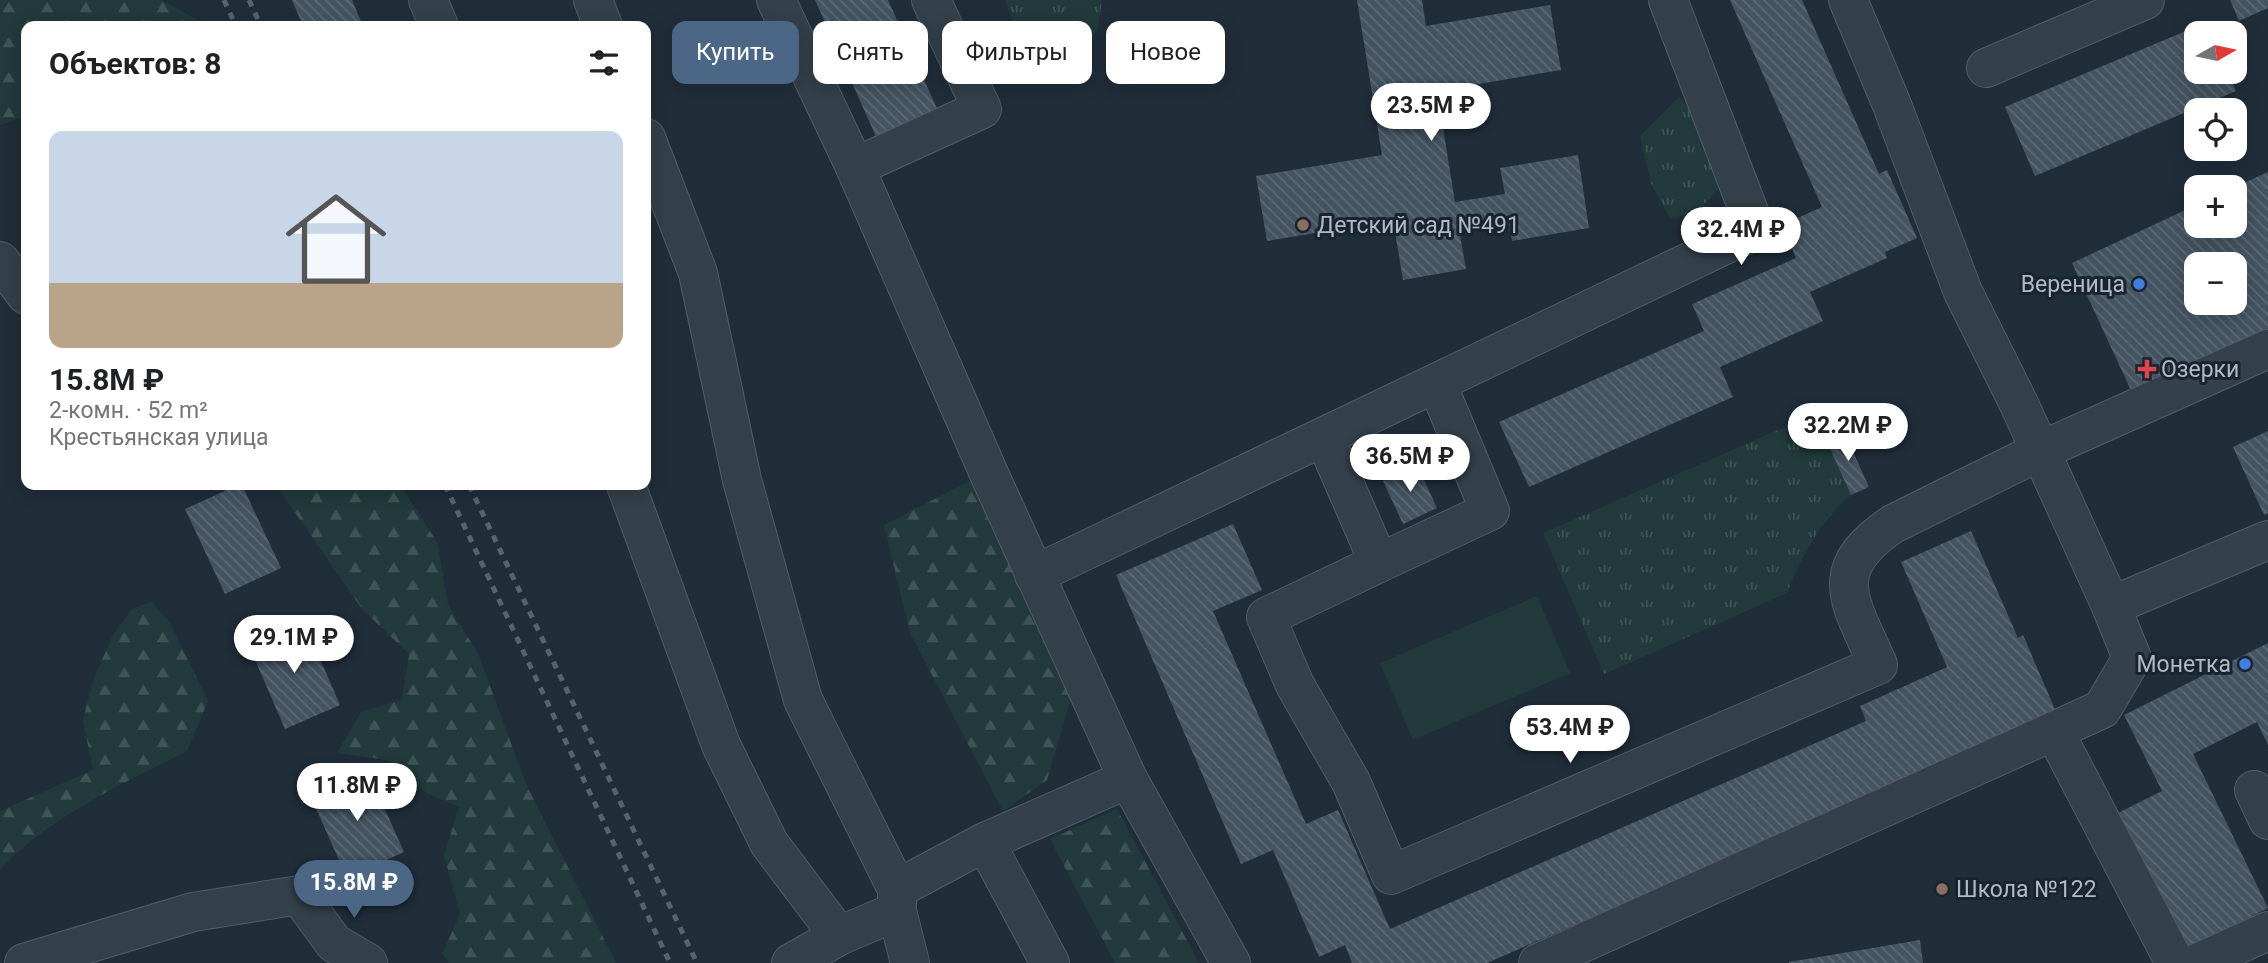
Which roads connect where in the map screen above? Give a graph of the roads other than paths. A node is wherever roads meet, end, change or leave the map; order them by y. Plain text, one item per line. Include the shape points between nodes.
1 (428, 0) edge
2 (593, 0) edge
3 (776, 0) edge
4 (931, 0) edge
5 (1668, 0) edge
6 (1848, 0) edge
7 (2145, 0) edge
8 (437, 21) edge
9 (601, 21) edge
10 (1986, 68) dead end
11 (651, 151) edge
12 (855, 167) junction
13 (0, 261) edge
14 (21, 288) edge
15 (2268, 349) edge
16 (1437, 384) junction
17 (1325, 439) junction
18 (2040, 451) junction
19 (628, 490) edge
20 (2268, 540) edge
21 (1379, 563) junction
22 (1034, 575) junction
23 (2111, 606) junction
24 (2054, 731) junction
25 (1128, 779) junction
26 (985, 842) junction
27 (897, 900) junction
28 (2268, 931) edge
29 (839, 936) junction
30 (24, 963) edge
31 (368, 963) edge
32 (791, 963) edge
33 (910, 963) edge
34 (1050, 963) edge
35 (1231, 963) edge
36 (1538, 963) edge
37 (2175, 963) edge
38 (2197, 963) edge

1 - 8 street
2 - 9 street
3 - 12 street
4 - 12 street via 982,109
5 - 16 street via 1756,230
6 - 18 street via 1963,292
7 - 10 street
11 - 27 street via 698,273 742,480 803,700
12 - 22 street
13 - 14 street
15 - 18 street
16 - 17 street
16 - 21 street via 1490,511
17 - 21 street
17 - 22 street
18 - 21 street via 1893,524 1873,538 1854,561 1847,574 1849,597 1878,665 1391,875 1351,782 1295,685 1266,617
18 - 23 street
19 - 29 street via 721,745 769,844
20 - 23 street
22 - 25 street
23 - 24 street via 2132,658 2102,709
24 - 36 street
24 - 37 street
25 - 26 street
25 - 35 street
26 - 27 street
26 - 34 street
27 - 29 street
27 - 33 street
28 - 38 street
29 - 32 street
30 - 31 street via 193,912 299,895 334,943

